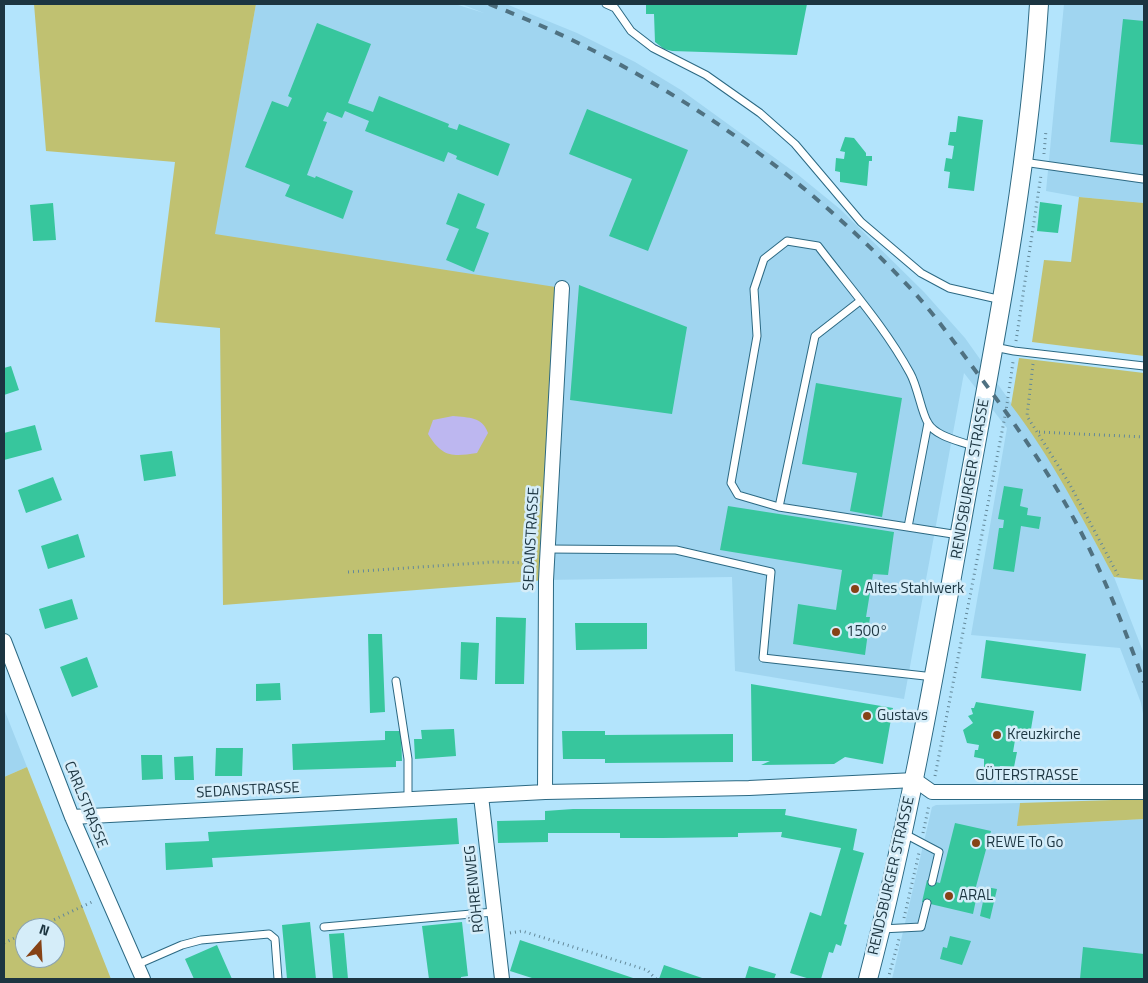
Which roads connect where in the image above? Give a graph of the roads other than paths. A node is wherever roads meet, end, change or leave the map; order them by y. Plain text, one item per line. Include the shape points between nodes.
1 (606, 4) edge
2 (1039, 4) edge
3 (1023, 162) junction
4 (1143, 178) dead end
5 (562, 288) dead end
6 (1002, 300) junction
7 (860, 301) junction
8 (994, 347) junction
9 (1144, 366) edge
10 (928, 423) junction
11 (976, 447) junction
12 (779, 507) junction
13 (908, 527) junction
14 (960, 535) junction
15 (547, 556) junction
16 (4, 641) edge
17 (934, 677) junction
18 (396, 681) dead end
19 (915, 780) junction
20 (545, 792) junction
21 (1144, 792) edge
22 (481, 796) junction
23 (408, 799) junction
24 (72, 817) junction
25 (903, 833) junction
26 (932, 882) dead end
27 (927, 903) dead end
28 (494, 912) junction
29 (324, 928) dead end
30 (881, 929) junction
31 (136, 965) junction
32 (143, 979) edge
33 (278, 979) edge
34 (502, 979) edge
35 (868, 979) edge

1 - 6 lane via 615,8 631,31 653,48 706,75 760,113 795,144 861,222 921,272 949,288
2 - 3 street, RENDSBURGER STRASSE
3 - 4 lane
3 - 6 street, RENDSBURGER STRASSE
5 - 15 street, SEDANSTRASSE
6 - 8 street, RENDSBURGER STRASSE
7 - 10 lane via 894,344 912,375
7 - 12 lane via 814,336
7 - 12 lane via 818,246 787,241 764,259 754,288 756,336 731,483 738,495
8 - 9 lane
8 - 11 street, RENDSBURGER STRASSE
10 - 11 lane via 939,433
10 - 13 lane
11 - 14 street, RENDSBURGER STRASSE
12 - 13 lane
13 - 14 lane
14 - 17 street, RENDSBURGER STRASSE
15 - 17 lane via 676,550 771,572 763,658
15 - 20 street, SEDANSTRASSE
16 - 24 street, CARLSTRASSE
17 - 19 street, RENDSBURGER STRASSE
18 - 23 lane via 408,759
19 - 20 street, SEDANSTRASSE via 749,788
19 - 21 street, GÜTERSTRASSE via 932,792
19 - 25 street, RENDSBURGER STRASSE
20 - 22 street, SEDANSTRASSE
22 - 23 street, SEDANSTRASSE
22 - 28 street, RÖHRENWEG
23 - 24 street, SEDANSTRASSE
24 - 31 street, CARLSTRASSE
25 - 26 lane via 939,852
25 - 30 street, RENDSBURGER STRASSE
27 - 30 lane via 921,927
28 - 29 lane
28 - 34 street, RÖHRENWEG
30 - 35 street, RENDSBURGER STRASSE
31 - 32 street, CARLSTRASSE
31 - 33 lane via 201,940 269,934 275,939

